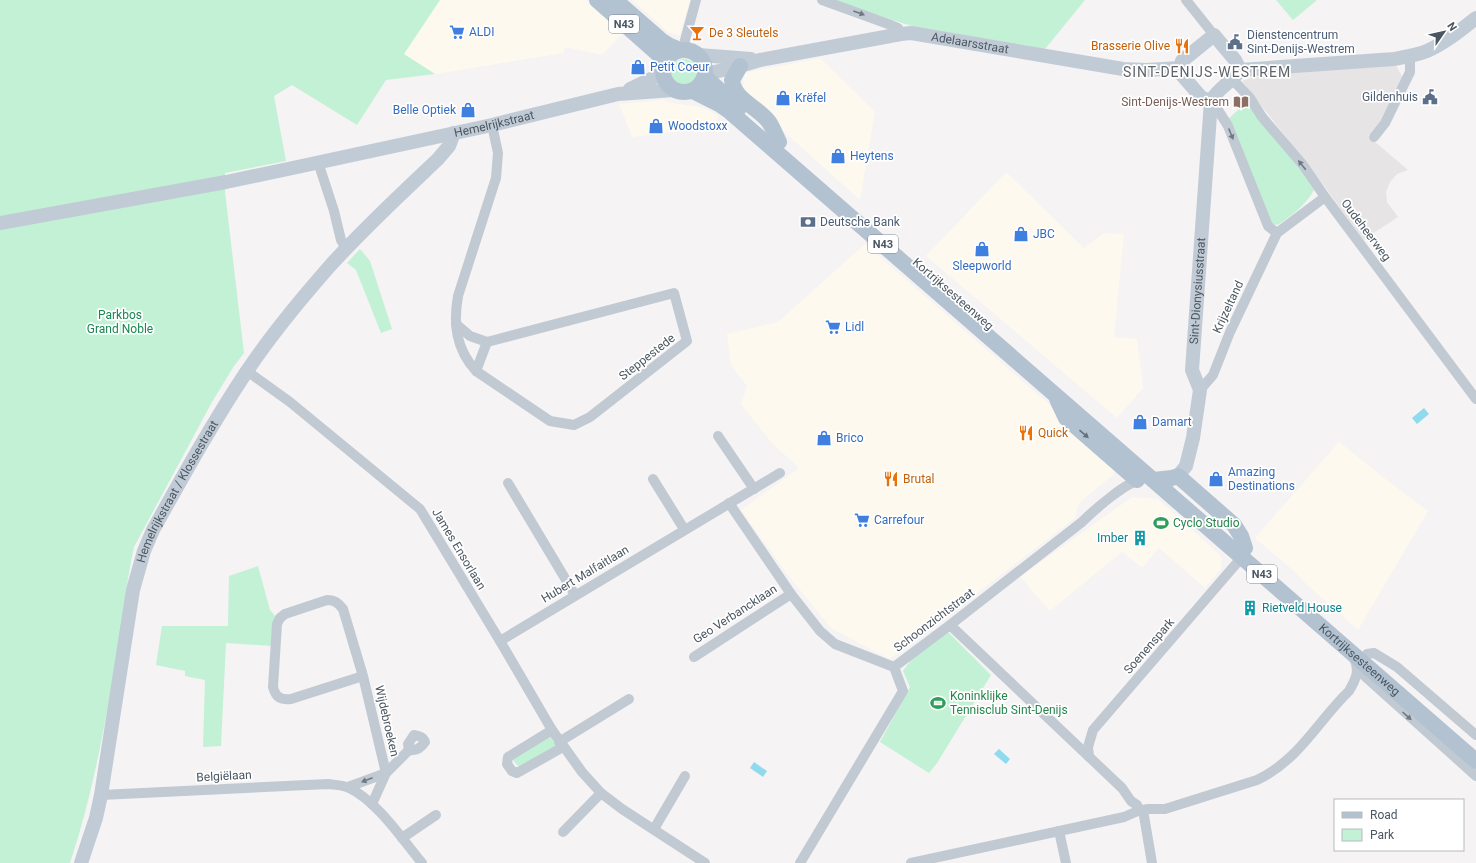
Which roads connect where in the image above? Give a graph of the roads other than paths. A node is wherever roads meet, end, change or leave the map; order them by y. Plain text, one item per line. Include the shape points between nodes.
1 (597, 0) edge
2 (615, 0) edge
3 (696, 0) edge
4 (822, 0) edge
5 (1186, 0) edge
6 (1476, 18) edge
7 (901, 34) junction
8 (1214, 35) junction
9 (682, 50) junction
10 (699, 55) junction
11 (1410, 56) junction
12 (760, 60) junction
13 (664, 65) junction
14 (740, 66) junction
15 (1180, 68) junction
16 (1236, 75) junction
17 (706, 76) junction
18 (674, 90) junction
19 (693, 91) junction
20 (618, 94) junction
21 (1211, 101) junction
22 (492, 125) junction
23 (454, 133) junction
24 (1374, 137) dead end
25 (779, 142) junction
26 (318, 162) junction
27 (1325, 197) junction
28 (0, 223) edge
29 (1277, 233) junction
30 (346, 248) junction
31 (456, 324) junction
32 (486, 342) junction
33 (247, 371) junction
34 (476, 371) junction
35 (1200, 390) junction
36 (1054, 392) junction
37 (1476, 399) edge
38 (718, 436) dead end
39 (780, 473) dead end
40 (653, 478) dead end
41 (1166, 478) junction
42 (1137, 480) junction
43 (508, 484) dead end
44 (754, 489) junction
45 (729, 503) junction
46 (684, 529) junction
47 (1244, 553) junction
48 (791, 594) junction
49 (575, 595) junction
50 (950, 625) junction
51 (500, 641) junction
52 (1348, 649) junction
53 (1370, 654) junction
54 (694, 657) dead end
55 (894, 667) junction
56 (1358, 670) junction
57 (363, 676) junction
58 (1373, 685) junction
59 (1349, 691) junction
60 (629, 699) dead end
61 (552, 730) junction
62 (1476, 735) edge
63 (561, 745) junction
64 (408, 750) dead end
65 (1476, 750) edge
66 (1089, 757) junction
67 (1476, 760) edge
68 (386, 773) junction
69 (685, 776) dead end
70 (1476, 776) edge
71 (348, 787) junction
72 (601, 792) junction
73 (101, 795) junction
74 (372, 804) junction
75 (1138, 812) junction
76 (436, 815) dead end
77 (654, 829) junction
78 (1059, 831) junction
79 (563, 832) dead end
80 (402, 838) junction
81 (82, 863) edge
82 (422, 863) edge
83 (705, 863) edge
84 (800, 863) edge
85 (911, 863) edge
86 (1066, 863) edge
87 (1152, 863) edge

1 - 13 main road, N43
2 - 9 main road, N43 via 662,41
3 - 9 street
4 -> 7 street via 891,24 898,28
5 - 8 street
6 - 11 street via 1438,45
7 - 12 street, Adelaarsstraat
7 - 15 street, Adelaarsstraat via 911,33 1123,69
8 - 15 street via 1182,61
8 - 16 street via 1235,60
9 - 10 main road, N43
9 - 13 main road via 672,53
10 - 12 street, Adelaarsstraat
10 - 17 main road, N43 via 705,64
11 - 16 street
11 - 24 street via 1410,72 1385,123
12 - 14 street, Adelaarsstraat
13 - 18 main road, N43 via 664,78
13 - 20 street, Hemelrijkstraat via 657,76
14 - 17 street, Adelaarsstraat
14 - 25 main road, N43 via 732,80 734,90 769,122
15 - 21 street via 1181,74 1201,97
16 - 21 street
27 -> 16 street, Oudeheerweg via 1303,165 1262,117
17 - 19 main road
17 - 25 main road, Kortrijksesteenweg / N43
18 - 19 main road, N43 via 683,93
18 - 20 street, Hemelrijkstraat
19 - 36 main road, Kortrijksesteenweg / N43 via 729,111
20 - 22 street, Hemelrijkstraat
21 -> 29 street via 1228,126 1268,226
21 - 35 street, Sint-Dionysiusstraat via 1192,370
22 - 23 street, Hemelrijkstraat
22 - 31 street, Steppestede via 498,154 496,178 458,296
23 - 26 street
23 - 30 street, Hemelrijkstraat via 449,146 438,159
25 - 41 main road, Kortrijksesteenweg / N43
26 - 28 street via 226,182
26 - 30 street via 341,240
27 - 29 street, Krijzeltand
27 - 37 street, Oudeheerweg
29 - 35 street, Krijzeltand via 1230,332 1213,375
30 - 33 street, Hemelrijkstraat / Klossestraat via 288,316
31 - 32 street via 470,336
31 - 34 street, Steppestede via 459,343 467,361
32 - 34 street
32 - 34 street, Steppestede via 674,293 687,341 590,418 574,425 550,421
33 - 51 street, James Ensorlaan via 295,406 420,509
33 - 73 street, Hemelrijkstraat / Klossestraat via 164,510 144,551 133,590
35 - 41 street via 1186,466
36 - 41 main road, Kortrijksesteenweg / N43
36 -> 42 main road, N43 via 1066,418
38 - 44 street
39 - 44 street, Hubert Malfaitlaan
40 - 46 street
41 - 42 street
41 - 47 main road, Kortrijksesteenweg / N43
41 - 47 main road, Kortrijksesteenweg / N43 via 1234,525 1241,536
42 - 50 street, Schoonzichtstraat via 1092,512
43 - 49 street
44 - 45 street, Hubert Malfaitlaan
45 - 46 street, Hubert Malfaitlaan
45 - 48 street, Geo Verbancklaan
46 - 49 street, Hubert Malfaitlaan
47 - 52 main road, Kortrijksesteenweg / N43
47 - 53 main road, Kortrijksesteenweg / N43
47 - 66 street, Soenenspark via 1093,730 1088,747
48 - 54 street, Geo Verbancklaan
48 - 55 street, Geo Verbancklaan via 820,631 835,644
49 - 51 street, Hubert Malfaitlaan
50 - 55 street, Schoonzichtstraat
50 - 66 street
51 - 61 street, James Ensorlaan
52 - 56 street
52 - 67 main road, Kortrijksesteenweg / N43
53 - 62 street, Kortrijksesteenweg via 1396,667
53 - 65 main road, Kortrijksesteenweg / N43
55 - 84 street, Schoonzichtstraat via 903,691
56 - 58 street, Kortrijksesteenweg
56 - 59 street
57 - 57 street, Wijdebroeken via 291,699 279,698 273,687 277,624 280,618 327,600 338,603 343,609
57 - 68 street, Wijdebroeken
58 - 59 street
58 -> 70 street, Kortrijksesteenweg
59 - 75 street via 1297,751 1271,773 1257,780 1165,809
60 - 63 street
61 - 63 street, James Ensorlaan
61 - 63 street via 508,757 507,764 517,773
63 - 72 street, James Ensorlaan
64 - 68 street, Belgiëlaan
66 - 75 street via 1122,788 1137,805
68 -> 71 street, Belgiëlaan
68 - 74 street, Belgiëlaan
69 - 77 street
71 - 73 street, Belgiëlaan via 328,784
71 - 74 street, Belgiëlaan
72 - 77 street, James Ensorlaan
72 - 79 street
73 - 81 street, Hemelrijkstraat / Klossestraat
74 - 80 street, Belgiëlaan
75 - 78 street
75 - 87 street
76 - 80 street
77 - 83 street, James Ensorlaan
78 - 85 street
78 - 86 street
80 - 82 street, Belgiëlaan

